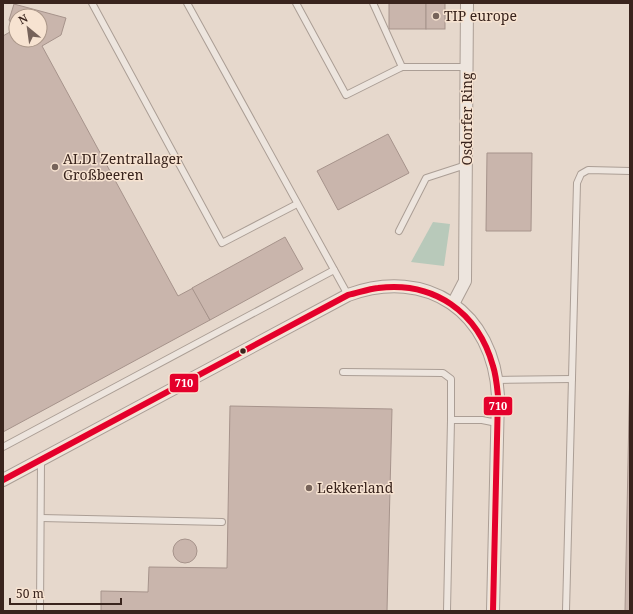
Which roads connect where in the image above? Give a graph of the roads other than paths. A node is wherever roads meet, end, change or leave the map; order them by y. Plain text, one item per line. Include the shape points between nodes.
1 (92, 3) edge
2 (187, 3) edge
3 (296, 3) edge
4 (373, 3) edge
5 (467, 3) edge
6 (402, 67) junction
7 (467, 67) junction
8 (466, 165) junction
9 (630, 170) edge
10 (297, 204) junction
11 (399, 231) dead end
12 (334, 270) junction
13 (348, 295) junction
14 (453, 304) junction
15 (343, 372) dead end
16 (572, 379) junction
17 (497, 380) junction
18 (451, 420) junction
19 (497, 423) junction
20 (3, 447) edge
21 (41, 460) junction
22 (3, 480) edge
23 (41, 518) junction
24 (222, 522) dead end
25 (40, 611) edge
26 (447, 611) edge
27 (493, 611) edge
28 (566, 611) edge

1 - 10 lane via 222,243
2 - 10 lane
3 - 6 lane via 346,95
4 - 6 lane
5 - 7 street, Osdorfer Ring
6 - 7 lane
7 - 8 street, Osdorfer Ring
8 - 11 lane via 426,178
8 - 14 street, Osdorfer Ring via 466,281
9 - 16 lane via 588,170 581,174 577,183
10 - 12 lane
12 - 13 lane
12 - 20 lane
13 - 14 street via 366,289 403,285 431,292
13 - 21 street
14 - 17 street via 483,336 490,350
15 - 18 lane via 443,373 451,379
16 - 17 lane
16 - 28 lane
17 - 19 street
18 - 19 lane via 482,420
18 - 26 lane
19 - 27 street
21 - 22 street
21 - 23 lane
23 - 24 lane
23 - 25 lane

